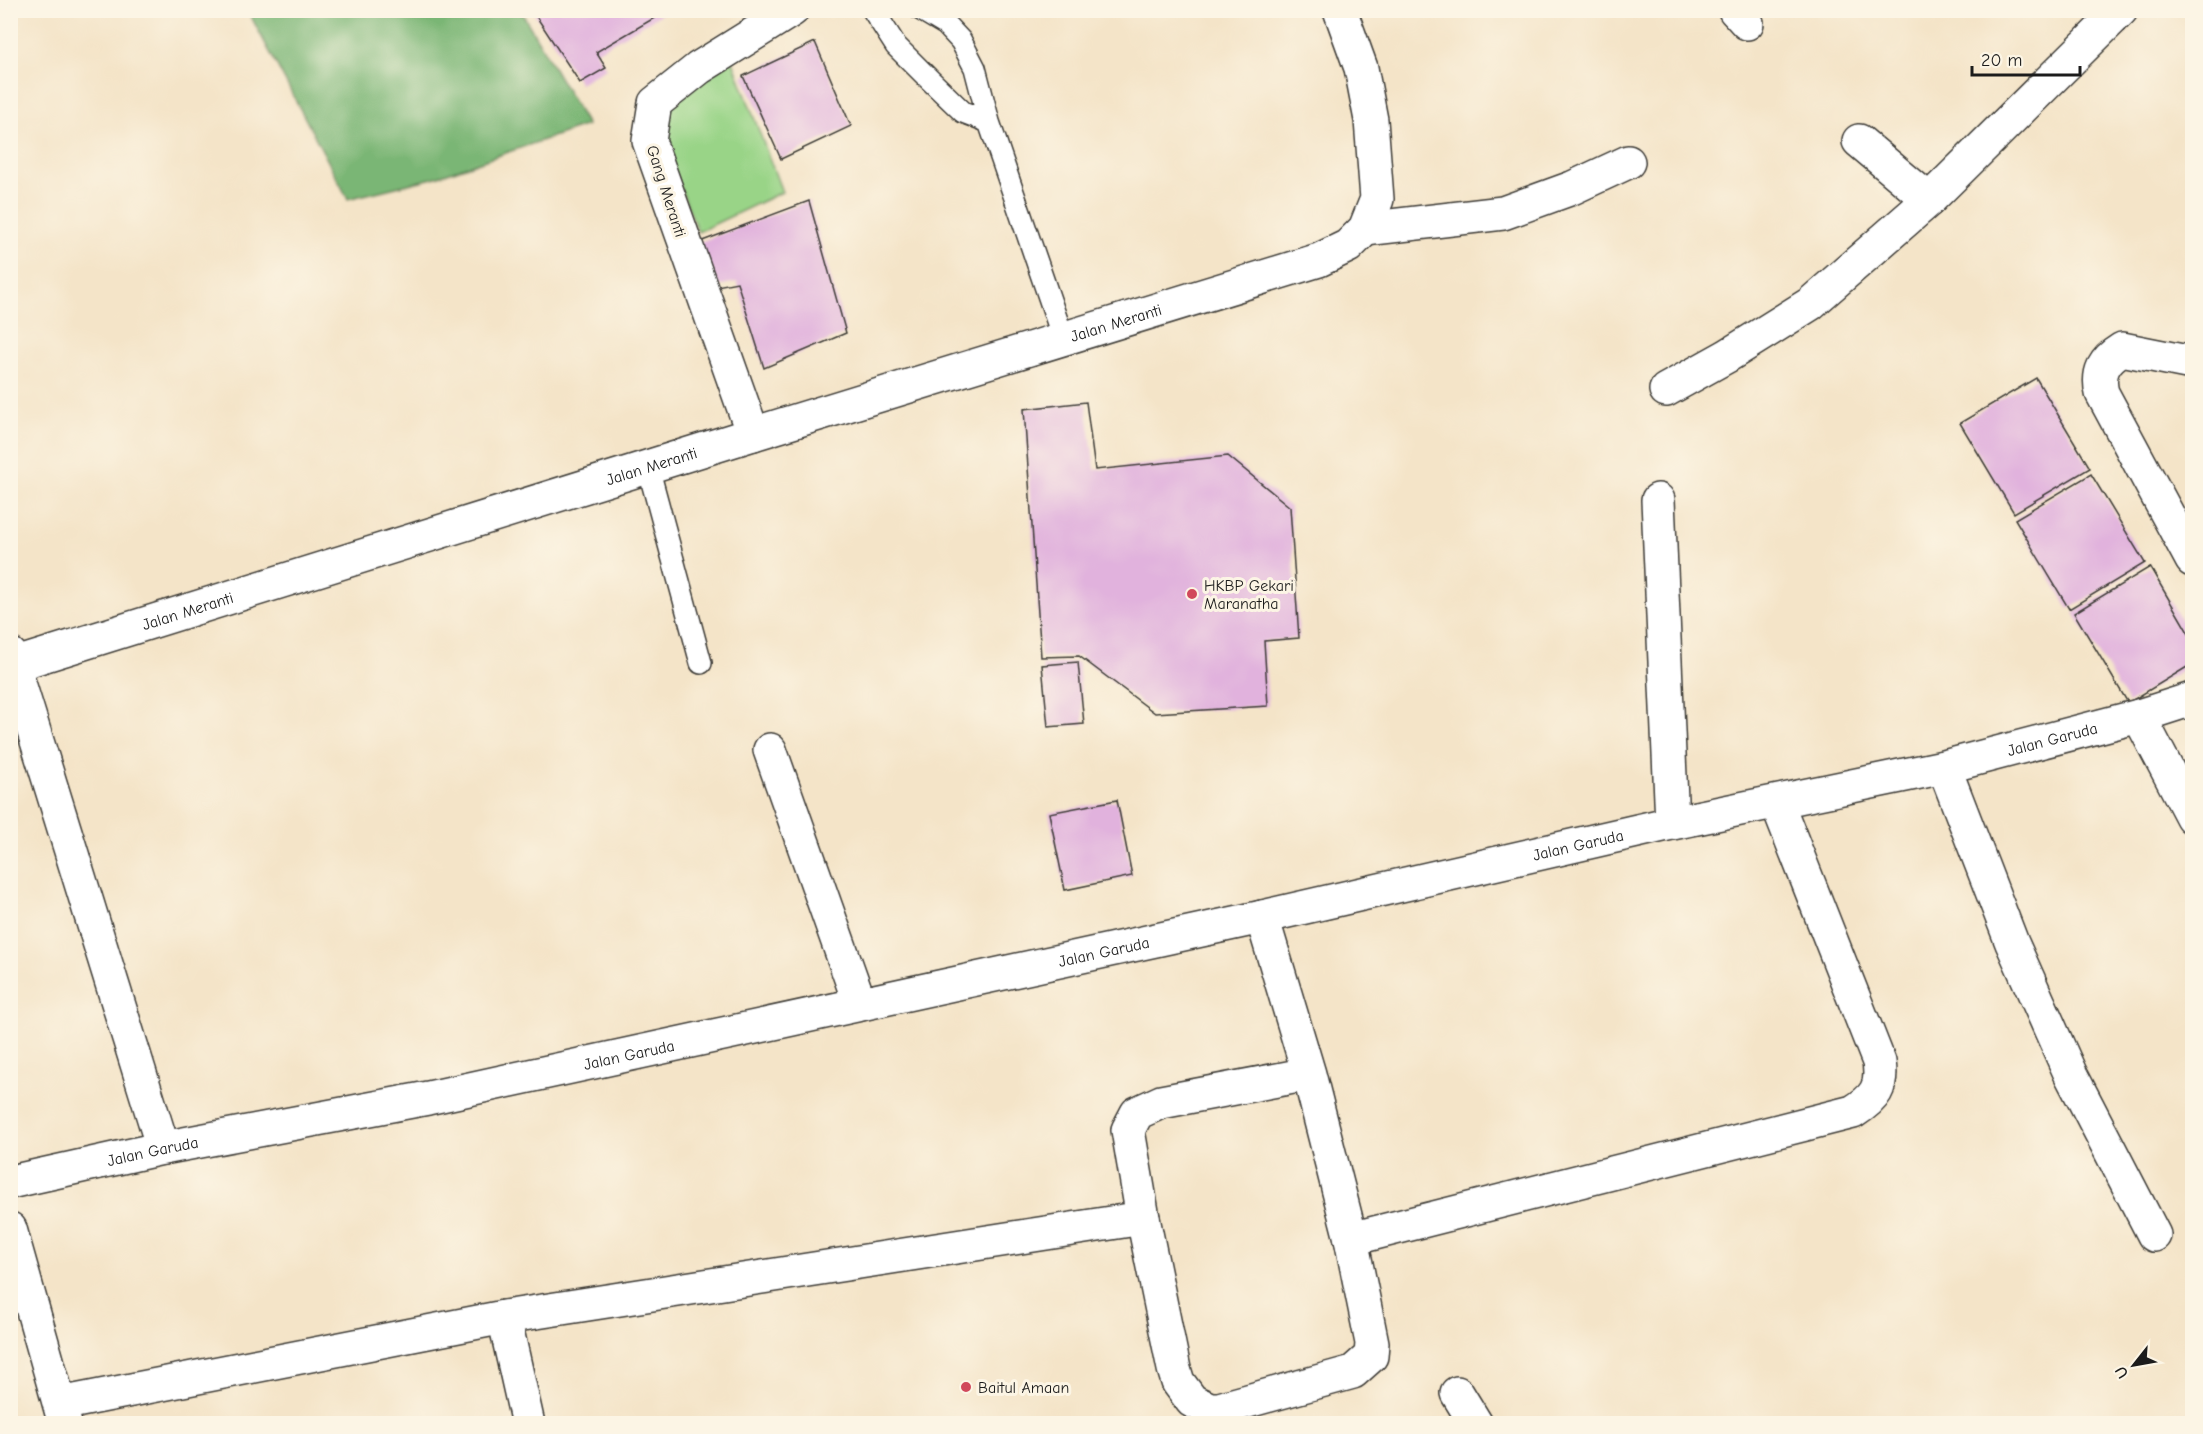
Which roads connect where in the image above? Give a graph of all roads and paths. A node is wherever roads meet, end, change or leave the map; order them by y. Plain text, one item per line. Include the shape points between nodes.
1 (792, 10) edge
2 (873, 10) edge
3 (921, 10) edge
4 (2121, 10) edge
5 (1341, 13) edge
6 (989, 122) junction
7 (1859, 141) dead end
8 (1628, 162) dead end
9 (1929, 200) junction
10 (1365, 230) junction
11 (1063, 338) junction
12 (2193, 363) edge
13 (1666, 390) dead end
14 (753, 434) junction
15 (648, 467) junction
16 (1658, 500) dead end
17 (2193, 560) edge
18 (12, 662) edge
19 (701, 663) dead end
20 (2193, 699) edge
21 (2139, 716) junction
22 (770, 750) dead end
23 (1944, 767) junction
24 (1777, 802) junction
25 (2193, 817) edge
26 (1672, 823) junction
27 (1262, 917) junction
28 (860, 1004) junction
29 (1309, 1074) junction
30 (163, 1148) junction
31 (10, 1182) edge
32 (1143, 1218) junction
33 (10, 1228) edge
34 (2154, 1235) dead end
35 (1351, 1239) junction
36 (504, 1317) junction
37 (1458, 1393) dead end
38 (63, 1414) edge
39 (528, 1424) edge
40 (1476, 1424) edge

1 - 14 street, Gang Meranti via 699,68 655,103 649,141
2 - 6 lane via 896,45 963,112
3 - 6 lane via 946,25 961,41 975,68
4 - 9 street
5 - 10 street via 1361,68 1371,120 1377,199
6 - 11 lane
7 - 9 street
8 - 10 street via 1503,213
9 - 13 street via 1810,304
10 - 11 street, Jalan Meranti via 1348,246 1319,260
11 - 14 street, Jalan Meranti
12 - 17 street via 2122,349 2104,363 2100,381 2102,393
14 - 15 street, Jalan Meranti
15 - 18 street, Jalan Meranti
15 - 19 lane
16 - 26 street
18 - 30 street
20 - 21 street, Jalan Garuda
21 - 23 street, Jalan Garuda
21 - 25 street
22 - 28 street
23 - 24 street, Jalan Garuda
23 - 34 street via 2012,943 2070,1073
24 - 26 street, Jalan Garuda
24 - 35 street via 1879,1062 1880,1086 1874,1095 1853,1112
26 - 27 street, Jalan Garuda
27 - 28 street, Jalan Garuda
27 - 29 street
28 - 30 street, Jalan Garuda via 428,1098
29 - 32 street via 1167,1101 1137,1113 1128,1130
29 - 35 street
30 - 31 street, Jalan Garuda
32 - 35 street via 1178,1382 1192,1401 1210,1409 1353,1372 1371,1356 1372,1343
32 - 36 street
33 - 38 street
36 - 38 street
36 - 39 street
37 - 40 street

